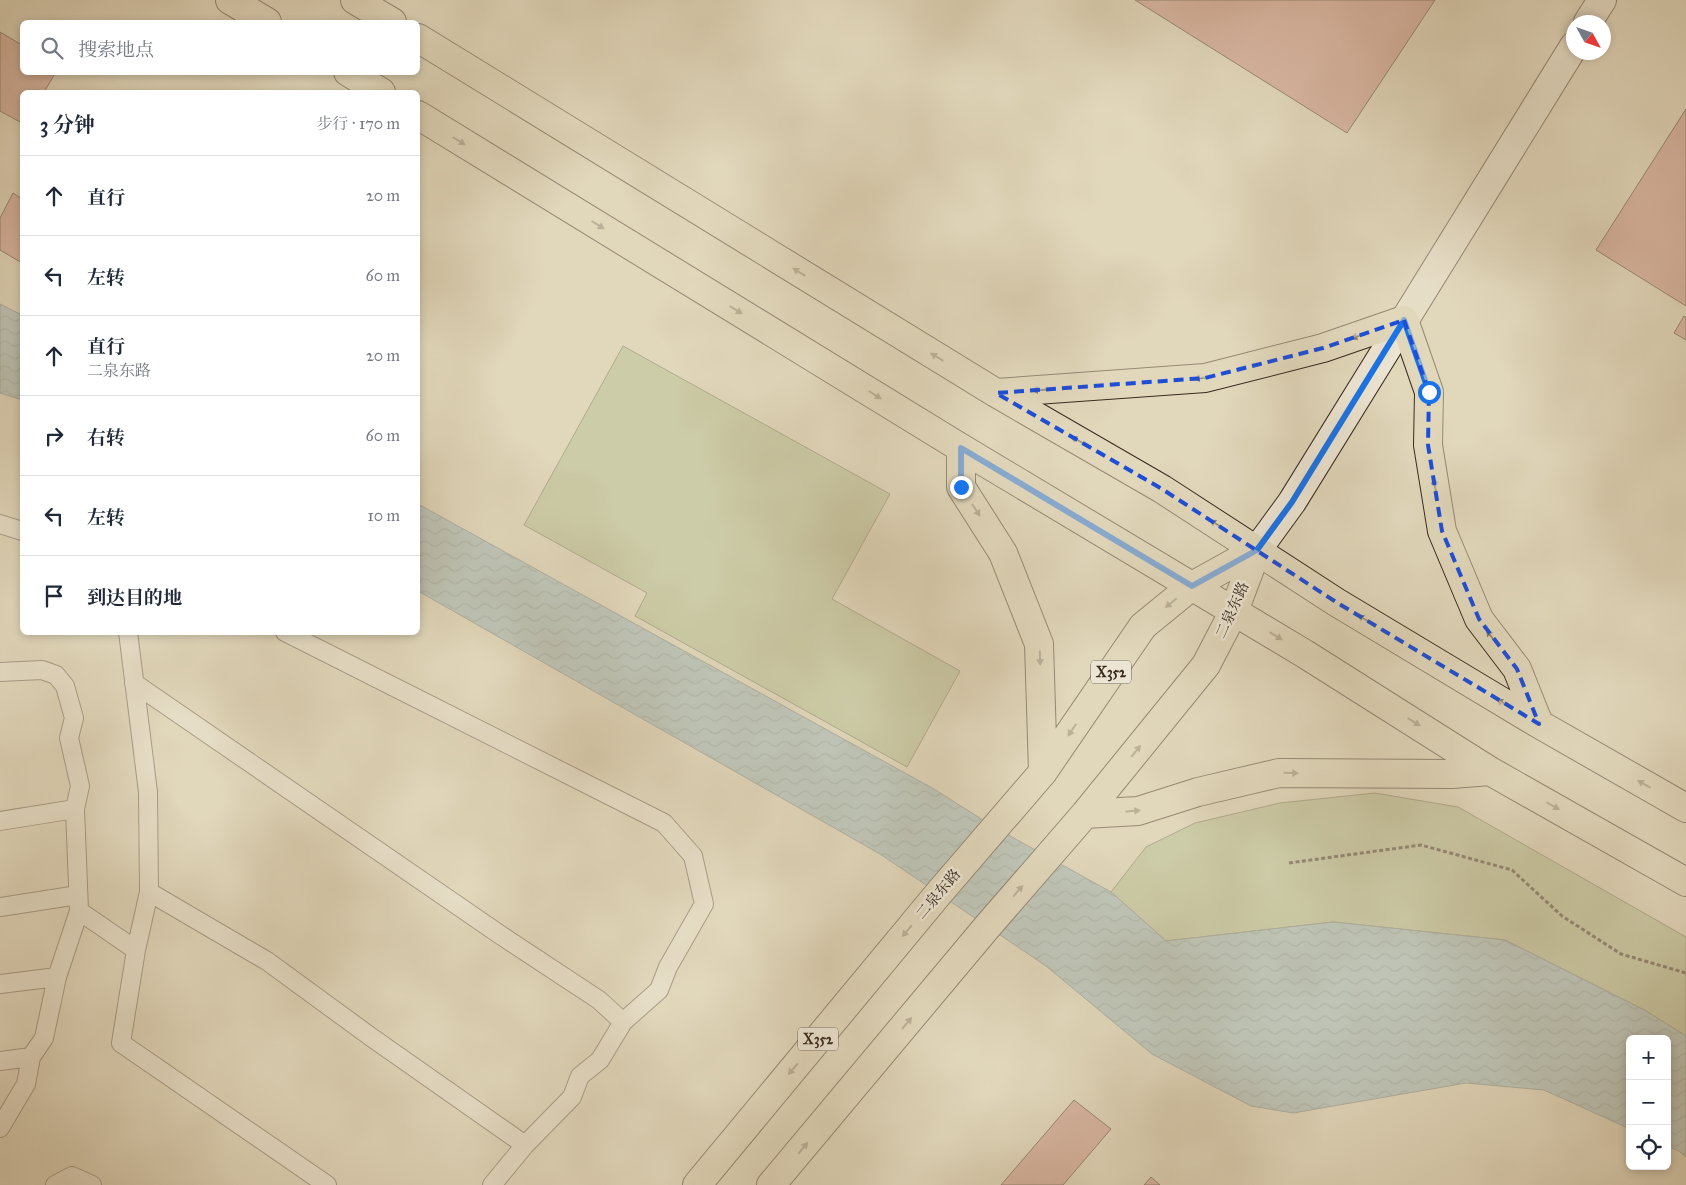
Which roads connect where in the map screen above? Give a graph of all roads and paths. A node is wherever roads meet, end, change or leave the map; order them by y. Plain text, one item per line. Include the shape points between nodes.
1 (230, 0) edge
2 (355, 0) edge
3 (1602, 0) edge
4 (1592, 15) edge
5 (263, 20) edge
6 (389, 20) edge
7 (420, 39) edge
8 (1566, 59) edge
9 (353, 75) edge
10 (378, 90) edge
11 (420, 116) edge
12 (1404, 320) junction
13 (996, 393) junction
14 (961, 448) junction
15 (0, 524) edge
16 (20, 530) edge
17 (1257, 550) junction
18 (1192, 586) junction
19 (1234, 611) junction
20 (128, 635) edge
21 (291, 635) edge
22 (0, 672) edge
23 (134, 683) junction
24 (1538, 724) junction
25 (1490, 771) junction
26 (1043, 772) junction
27 (1686, 808) edge
28 (75, 809) junction
29 (1085, 814) junction
30 (0, 821) edge
31 (1289, 863) dead end
32 (1686, 882) edge
33 (149, 892) junction
34 (78, 903) junction
35 (0, 907) edge
36 (136, 950) junction
37 (1686, 973) edge
38 (57, 976) junction
39 (0, 984) edge
40 (623, 1022) junction
41 (31, 1057) junction
42 (0, 1061) edge
43 (0, 1128) edge
44 (525, 1145) junction
45 (56, 1185) edge
46 (92, 1185) edge
47 (327, 1185) edge
48 (492, 1185) edge
49 (697, 1185) edge
50 (771, 1185) edge

1 - 5 main road
2 - 6 main road
3 - 4 main road
13 -> 7 main road
8 - 12 main road
9 - 10 main road
11 -> 14 main road
12 -> 13 main road via 1323,348 1205,378
12 - 17 main road via 1292,502
24 -> 12 main road via 1517,669 1479,619 1442,531 1428,445 1429,392
17 -> 13 main road
14 - 18 main road
14 -> 26 main road via 961,487 1003,553 1039,644
15 - 16 lane
17 - 18 main road, 二泉东路 / X352
17 - 19 main road, 二泉东路
24 -> 17 main road via 1336,602
18 - 19 main road
18 -> 26 main road, 二泉东路 / X352 via 1143,626
19 -> 25 main road
29 -> 19 main road, 二泉东路 via 1206,665
20 - 23 lane
21 - 40 lane via 664,823 682,842 693,856 704,904 668,967 659,990
22 - 28 lane via 42,670 56,675 65,686 74,718 69,738 80,786
23 - 33 lane via 148,792
23 - 40 lane via 599,1000
27 -> 24 main road
29 -> 25 main road via 1138,811 1279,772 1452,774
25 -> 32 main road
26 -> 49 main road, 二泉东路 / X352
28 - 30 lane
28 - 34 lane
50 -> 29 main road, 二泉东路
31 - 37 path via 1421,845 1485,862 1512,870 1562,916 1621,954
33 - 36 lane
33 - 44 lane via 267,961
34 - 35 lane
34 - 36 lane
34 - 38 lane
36 - 47 lane via 121,1043
38 - 39 lane
38 - 41 lane via 44,1038
40 - 44 lane via 600,1060 580,1076 572,1097
41 - 42 lane
41 - 43 lane via 26,1084
44 - 48 lane
45 - 46 lane via 72,1176

